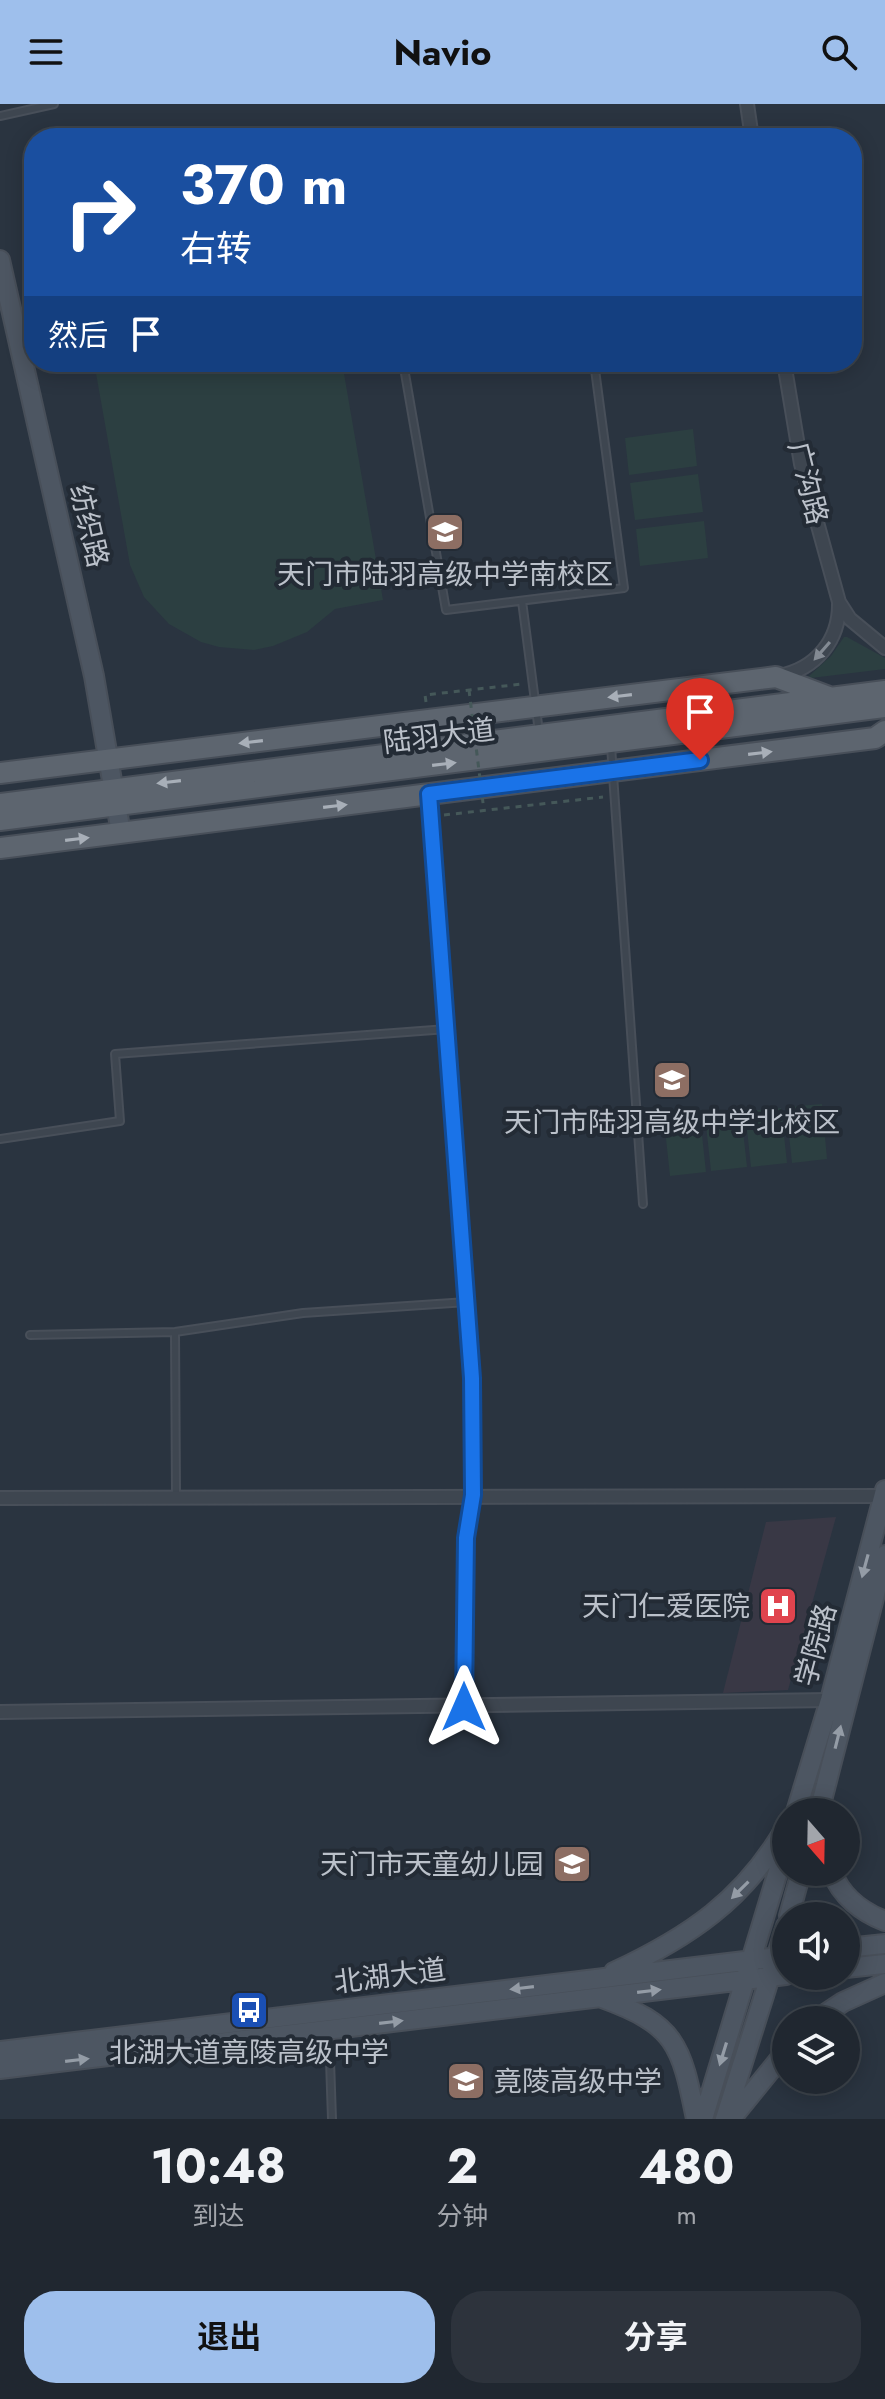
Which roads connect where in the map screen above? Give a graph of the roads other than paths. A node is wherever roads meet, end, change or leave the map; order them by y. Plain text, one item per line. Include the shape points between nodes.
1 (54, 104) edge
2 (747, 104) edge
3 (0, 116) edge
4 (751, 128) edge
5 (0, 260) edge
6 (24, 366) edge
7 (25, 372) edge
8 (405, 372) edge
9 (595, 372) edge
10 (786, 372) edge
11 (522, 601) junction
12 (839, 602) junction
13 (885, 648) edge
14 (776, 677) junction
15 (885, 691) edge
16 (833, 698) junction
17 (536, 706) junction
18 (885, 707) edge
19 (885, 731) edge
20 (540, 736) junction
21 (611, 743) junction
22 (108, 760) junction
23 (613, 772) junction
24 (0, 773) edge
25 (429, 794) junction
26 (115, 797) junction
27 (0, 804) edge
28 (0, 820) edge
29 (121, 833) junction
30 (0, 848) edge
31 (447, 1029) junction
32 (0, 1139) edge
33 (643, 1204) dead end
34 (467, 1302) junction
35 (175, 1332) junction
36 (30, 1335) dead end
37 (884, 1493) edge
38 (473, 1495) junction
39 (176, 1497) junction
40 (0, 1498) edge
41 (885, 1555) edge
42 (830, 1700) junction
43 (464, 1707) junction
44 (0, 1712) edge
45 (800, 1798) edge
46 (823, 1798) edge
47 (772, 1848) edge
48 (774, 1886) edge
49 (840, 1886) edge
50 (885, 1921) edge
51 (885, 1944) edge
52 (860, 1947) edge
53 (772, 1957) edge
54 (751, 1960) junction
55 (885, 1964) edge
56 (860, 1967) edge
57 (772, 1977) edge
58 (745, 1979) junction
59 (885, 1983) edge
60 (599, 1988) junction
61 (773, 1990) edge
62 (837, 2006) edge
63 (329, 2020) junction
64 (0, 2051) edge
65 (772, 2067) edge
66 (0, 2069) edge
67 (332, 2119) edge
68 (696, 2119) edge
69 (703, 2119) edge
70 (728, 2119) edge

1 - 3 lane
2 - 4 street
5 - 6 main road, 纺织路
7 - 22 main road, 纺织路
8 - 11 lane via 446,610
9 - 11 lane via 624,588
10 - 12 street, 广沟路 via 801,464
11 - 17 lane
12 - 13 street via 850,619
12 -> 14 street via 836,633 826,648 801,669
14 - 16 main road
14 -> 17 main road
15 - 16 main road, 陆羽大道
16 - 20 main road, 陆羽大道
17 - 20 lane
17 -> 22 main road
18 - 21 main road, 陆羽大道
23 -> 19 main road via 875,738
20 -> 26 main road, 陆羽大道
21 - 23 lane
26 -> 21 main road, 陆羽大道
22 - 24 main road
22 - 26 main road, 纺织路
23 - 25 main road
23 - 33 lane
29 -> 25 main road
25 - 31 street
26 - 27 main road, 陆羽大道
26 - 28 main road, 陆羽大道
26 - 29 main road, 纺织路
30 -> 29 main road
31 - 32 lane via 115,1054 120,1121
31 - 34 street
34 - 35 lane via 303,1313
34 - 38 street
35 - 36 lane
35 - 39 lane
37 - 38 street
37 -> 42 main road, 学院路
38 - 39 street
38 - 43 street via 466,1538
39 - 40 street
46 -> 41 main road, 学院路
42 - 43 street
42 - 45 main road, 学院路
43 - 44 street
47 -> 60 main road via 748,1883 712,1915
48 - 54 main road
49 - 50 main road via 865,1912
51 - 52 main road
53 - 54 main road, 北湖大道
54 - 58 main road
54 - 60 main road, 北湖大道
55 - 56 main road
57 - 58 main road, 北湖大道
60 -> 58 main road, 北湖大道
58 -> 69 main road
59 - 62 main road
60 - 63 main road, 北湖大道
60 - 68 main road via 667,2033 686,2070
61 - 70 main road
63 - 64 main road, 北湖大道
66 -> 63 main road, 北湖大道
63 - 67 lane
65 - 70 main road

